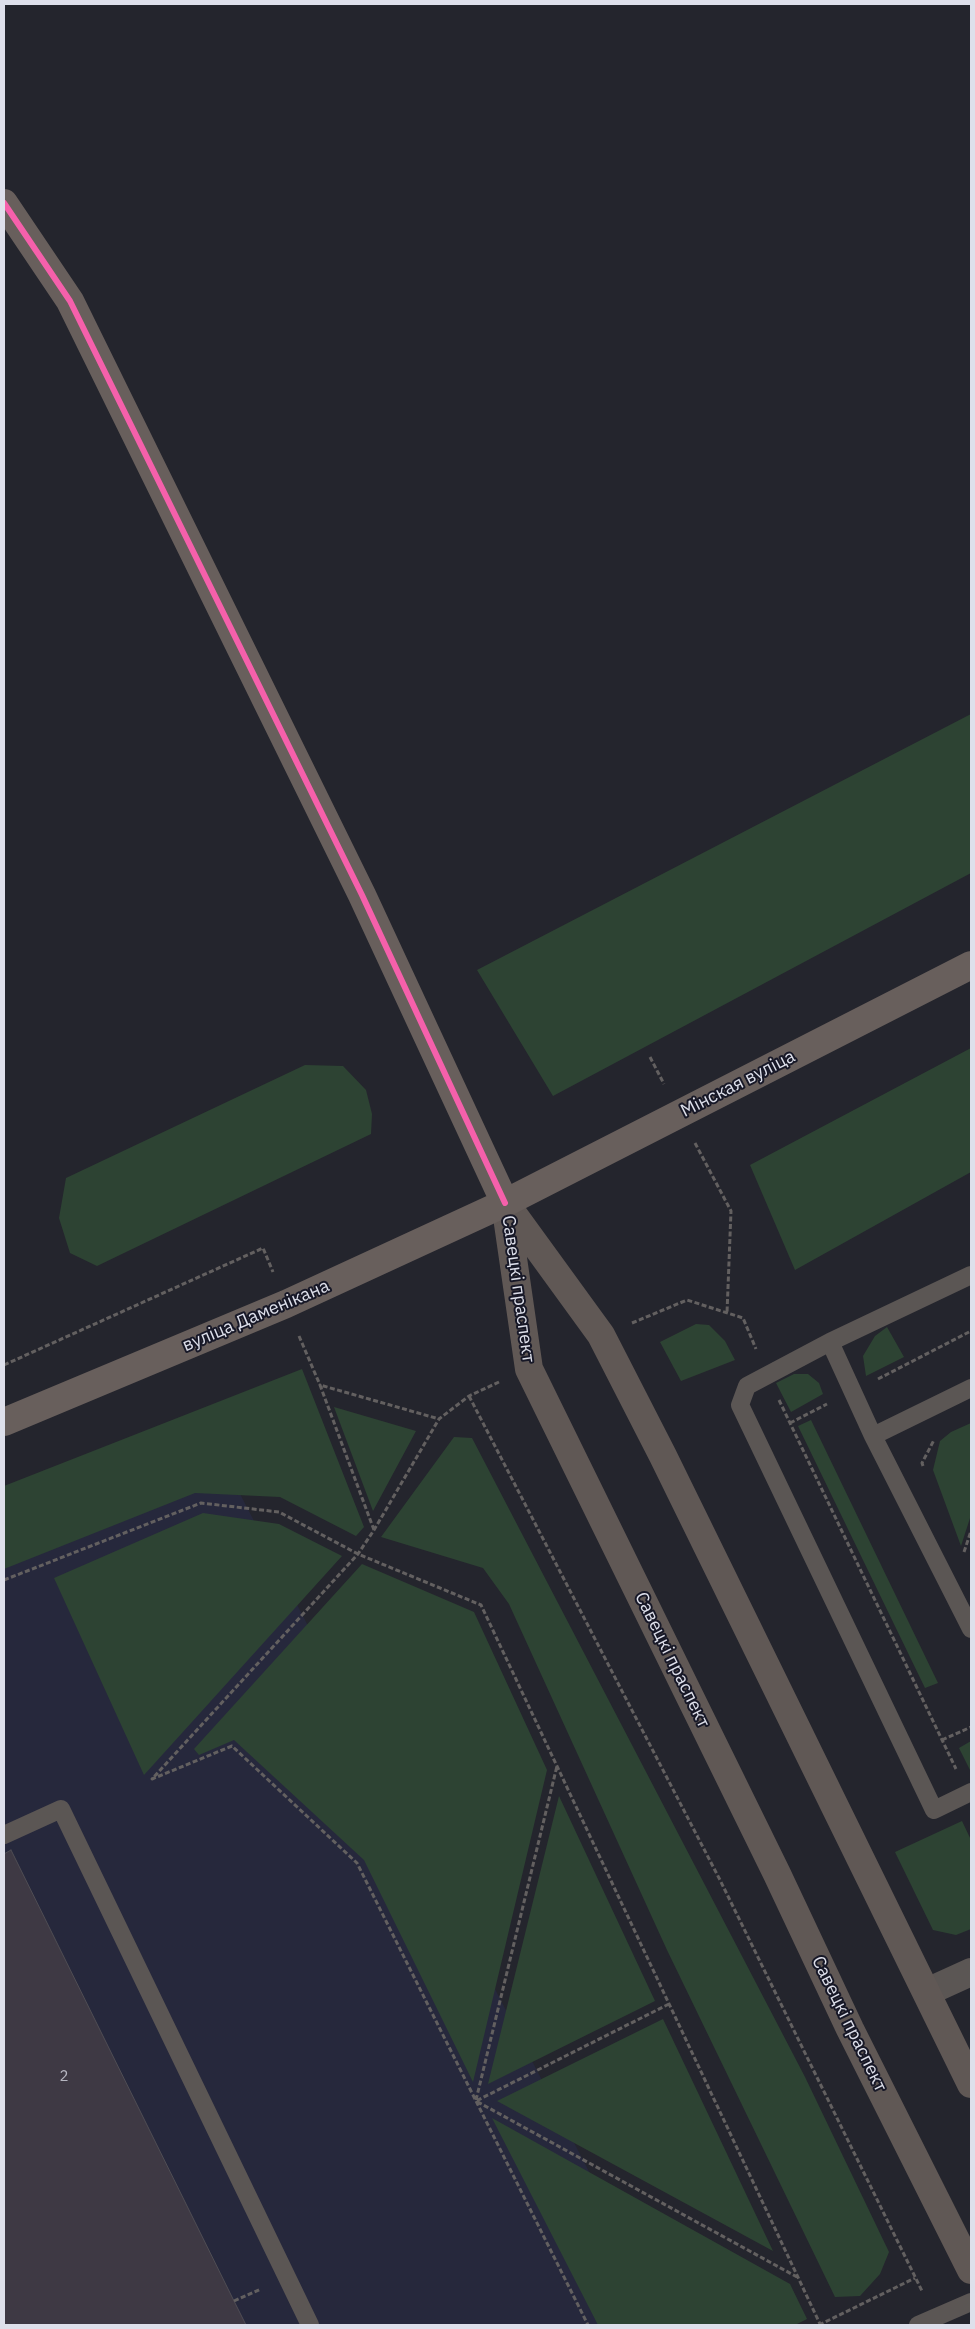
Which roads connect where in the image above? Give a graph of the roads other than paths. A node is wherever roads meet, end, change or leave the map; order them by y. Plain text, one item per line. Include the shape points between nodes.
1 (4, 203) edge
2 (971, 965) edge
3 (506, 1203) junction
4 (971, 1275) edge
5 (830, 1342) junction
6 (971, 1388) edge
7 (4, 1422) edge
8 (873, 1436) junction
9 (971, 1629) edge
10 (971, 1792) edge
11 (4, 1835) edge
12 (971, 1972) edge
13 (927, 1992) junction
14 (971, 2084) edge
15 (971, 2270) edge
16 (971, 2302) edge
17 (310, 2325) edge
18 (918, 2325) edge

1 - 3 main road via 70,301 362,895
2 - 3 main road, Мінская вуліца
3 - 7 main road, вуліца Даменікана via 286,1304
3 - 13 main road, Савецкі праспект via 601,1335
3 - 15 main road, Савецкі праспект via 529,1369
4 - 5 lane
5 - 8 lane
5 - 10 lane via 747,1386 740,1405 934,1810
6 - 8 lane
8 - 9 lane
11 - 17 lane via 61,1809
12 - 13 street
13 - 14 main road, Савецкі праспект
16 - 18 lane

